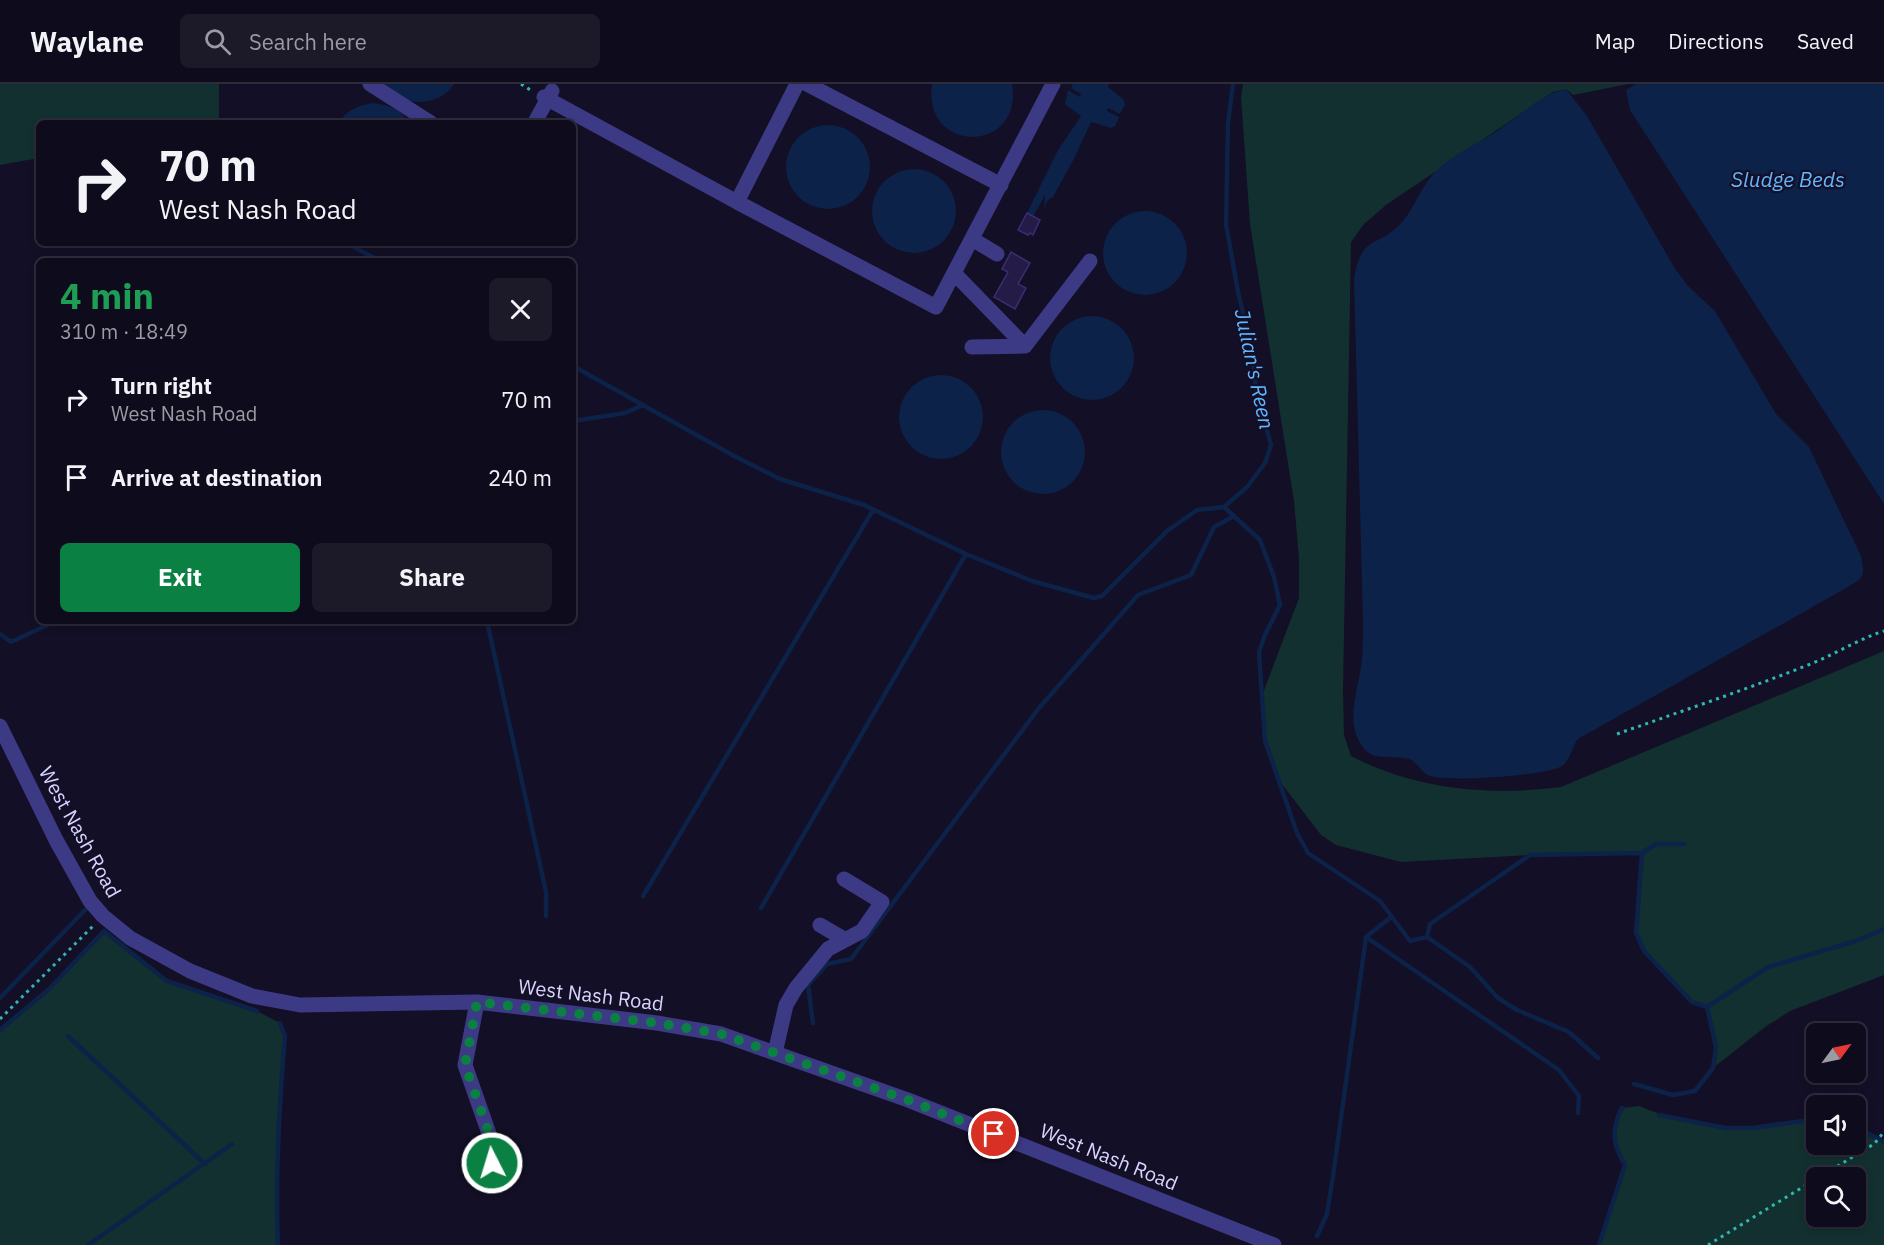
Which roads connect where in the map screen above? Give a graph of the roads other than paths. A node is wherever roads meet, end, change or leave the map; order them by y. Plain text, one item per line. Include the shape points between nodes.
1 (370, 84) edge
2 (797, 84) edge
3 (807, 84) edge
4 (1053, 84) edge
5 (426, 120) edge
6 (536, 120) edge
7 (1001, 185) junction
8 (737, 202) junction
9 (972, 239) junction
10 (997, 254) dead end
11 (1090, 261) dead end
12 (954, 273) junction
13 (1025, 346) junction
14 (972, 347) dead end
15 (0, 726) edge
16 (844, 879) dead end
17 (820, 925) dead end
18 (844, 939) junction
19 (477, 1002) junction
20 (775, 1053) junction
21 (481, 1179) dead end
22 (1274, 1245) edge

1 - 5 street
2 - 8 street
3 - 7 street
4 - 7 street
6 - 8 street via 548,96
7 - 9 street
8 - 12 street via 936,307
9 - 10 street
9 - 12 street
11 - 13 street
12 - 13 street
13 - 14 street
15 - 19 street, West Nash Road via 90,901 130,938 190,971 252,996 300,1005
16 - 18 street via 882,902 862,931
17 - 18 street
18 - 20 street via 828,949 786,1005
19 - 20 street, West Nash Road via 721,1034
19 - 21 street via 465,1065 493,1145 492,1163
20 - 22 street, West Nash Road via 908,1100

